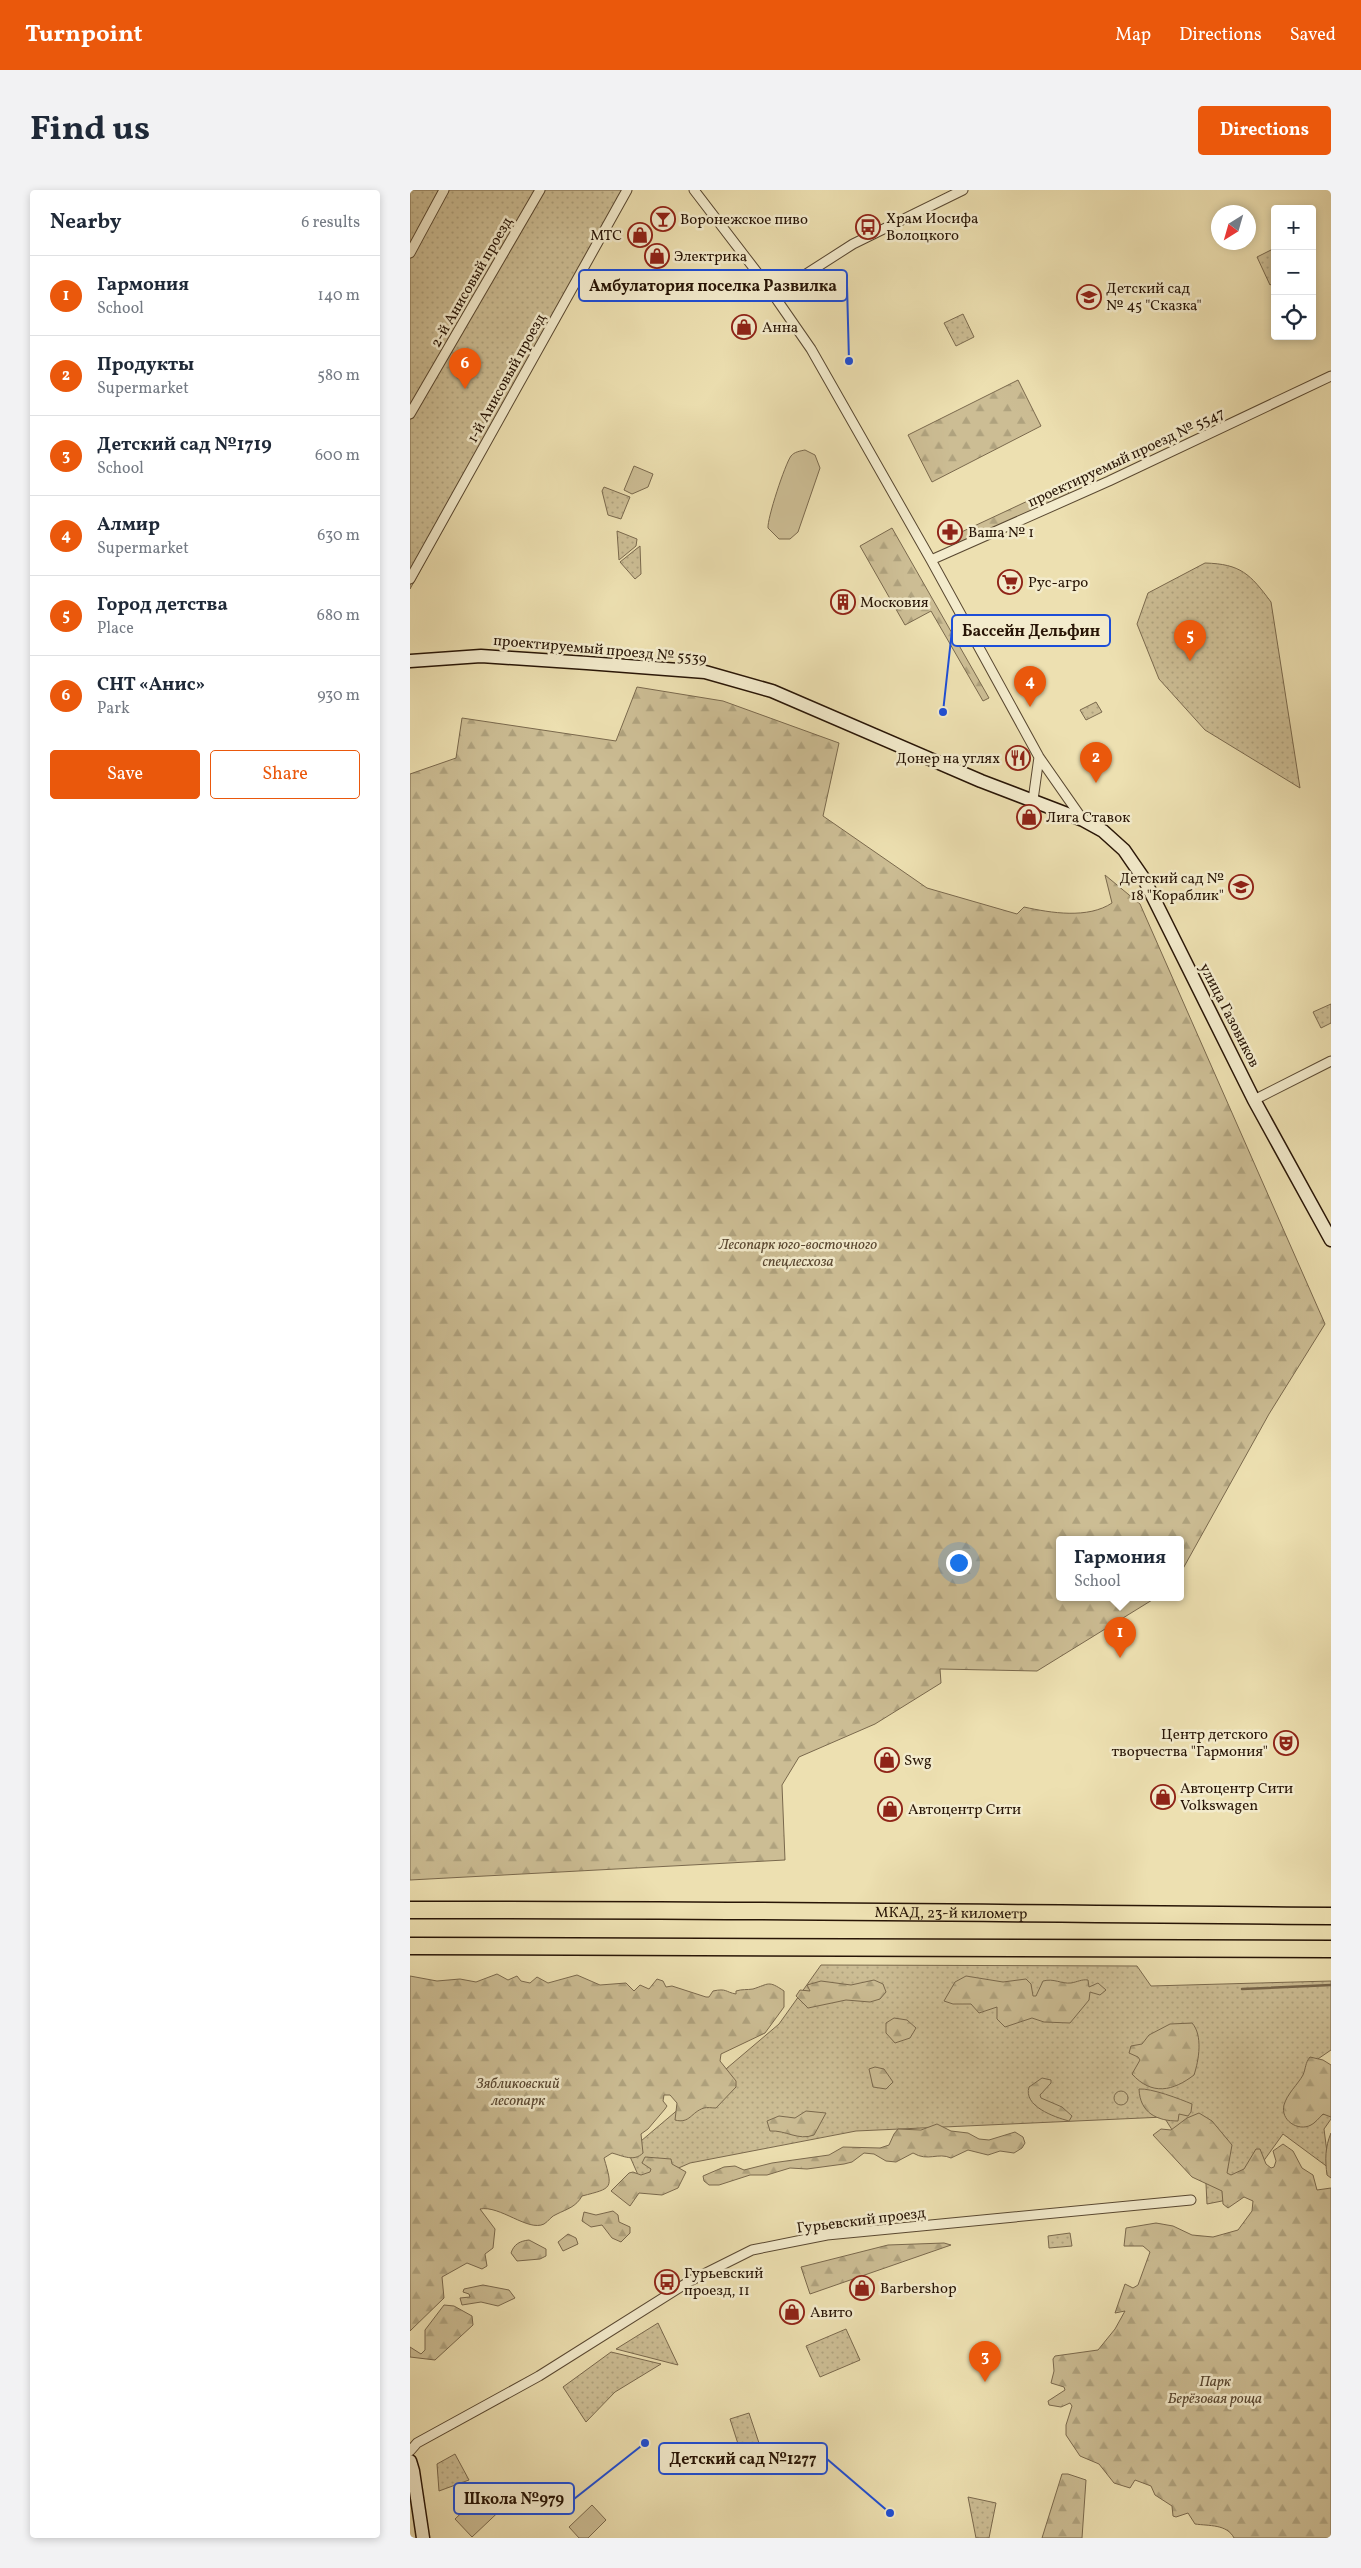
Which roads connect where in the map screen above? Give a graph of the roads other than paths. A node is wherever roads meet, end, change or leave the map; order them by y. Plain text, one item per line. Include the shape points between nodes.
1 (444, 190) edge
2 (540, 190) edge
3 (627, 190) edge
4 (694, 190) edge
5 (963, 190) edge
6 (410, 253) edge
7 (778, 301) junction
8 (1331, 376) edge
9 (410, 414) edge
10 (931, 560) junction
11 (410, 578) edge
12 (410, 661) edge
13 (1039, 757) junction
14 (1033, 800) junction
15 (1083, 820) junction
16 (1331, 1061) edge
17 (1254, 1100) junction
18 (1331, 1240) edge
19 (410, 1910) edge
20 (1331, 1916) edge
21 (410, 1946) edge
22 (1331, 1949) edge
23 (1191, 2200) dead end
24 (410, 2451) edge
25 (410, 2461) edge
26 (423, 2538) edge

1 - 6 street
2 - 9 street, 2-й Анисовый проезд
3 - 11 street, 1-й Анисовый проезд
4 - 7 street
5 - 7 street via 853,244 789,285
7 - 10 street via 811,349
8 - 10 street, проектируемый проезд № 5547 via 1109,481
10 - 13 street
12 - 14 street, проектируемый проезд № 5539 via 481,656 705,672 772,691
13 - 14 street
13 - 15 street
14 - 15 street, проектируемый проезд № 5539
15 - 17 street, улица Газовиков via 1103,831 1124,850 1144,879
16 - 17 street
17 - 18 street, улица Газовиков
19 - 20 highway, МКАД, 23-й километр
21 - 22 highway
23 - 24 street, Гурьевский проезд via 827,2235 752,2250 690,2281 539,2376 417,2442
25 - 26 street

